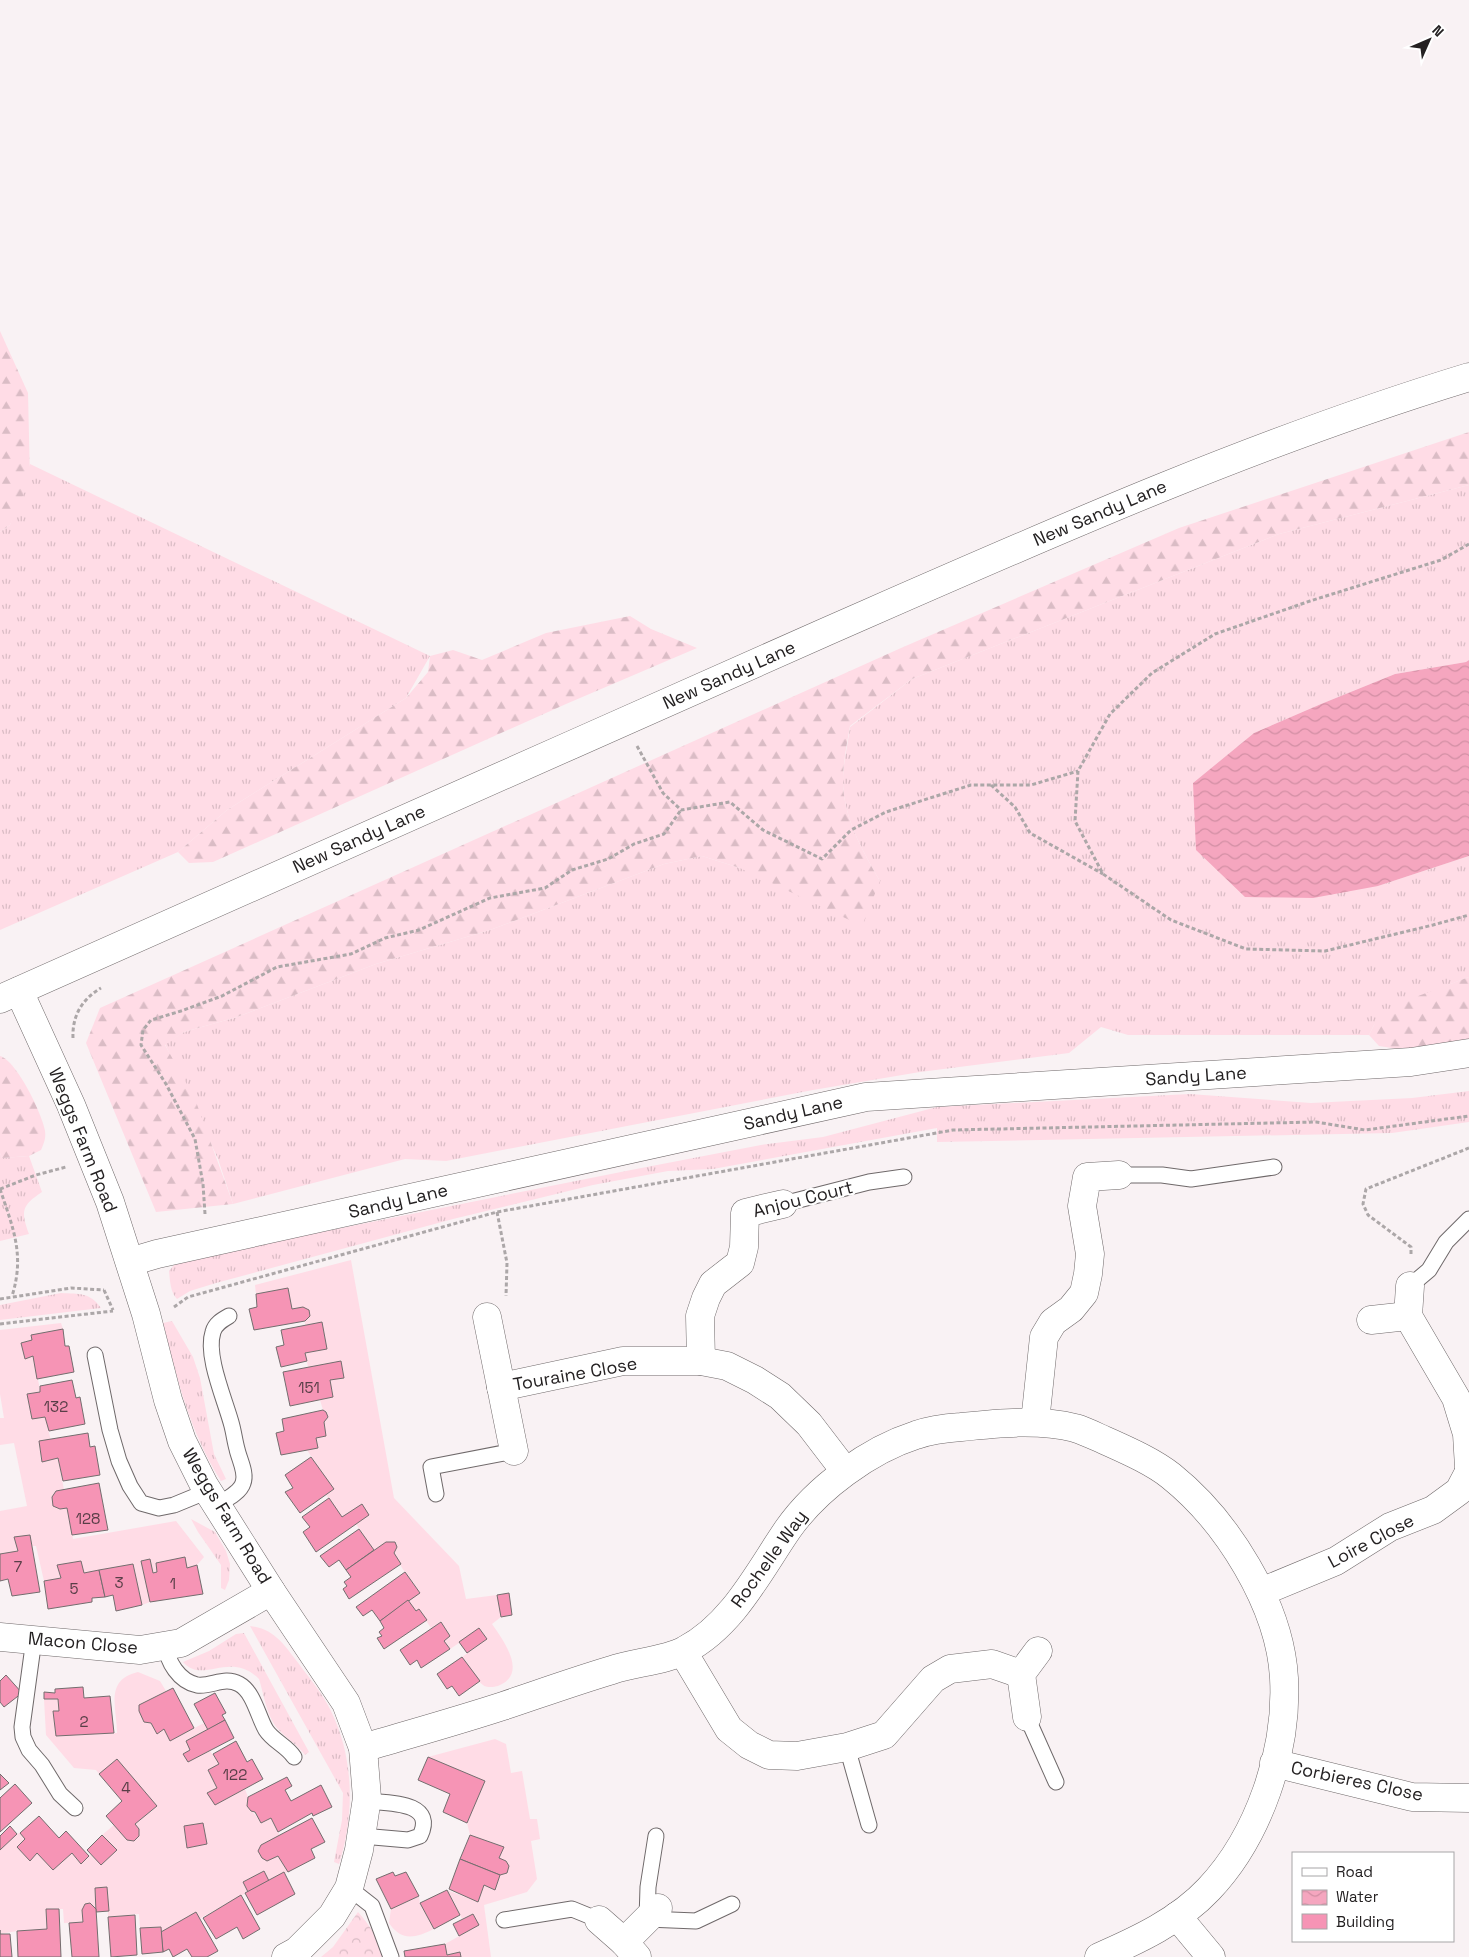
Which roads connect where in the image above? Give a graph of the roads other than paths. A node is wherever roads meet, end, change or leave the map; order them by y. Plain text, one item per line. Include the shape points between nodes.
1 (1469, 377) edge
2 (9, 995) edge
3 (1469, 1052) edge
4 (1274, 1167) dead end
5 (1118, 1175) joint
6 (904, 1177) dead end
7 (783, 1204) joint
8 (1469, 1219) edge
9 (130, 1262) junction
10 (1410, 1286) joint
11 (229, 1316) dead end
12 (1408, 1316) junction
13 (487, 1318) road end
14 (1371, 1320) dead end
15 (96, 1355) dead end
16 (701, 1361) junction
17 (501, 1387) junction
18 (1035, 1422) junction
19 (514, 1451) joint
20 (1469, 1467) edge
21 (845, 1471) junction
22 (1469, 1472) edge
23 (436, 1494) dead end
24 (212, 1498) junction
25 (271, 1591) junction
26 (1260, 1592) junction
27 (0, 1637) edge
28 (34, 1639) junction
29 (166, 1645) junction
30 (1038, 1651) dead end
31 (683, 1652) junction
32 (1020, 1674) junction
33 (1028, 1717) joint
34 (848, 1747) junction
35 (364, 1748) junction
36 (294, 1757) dead end
37 (1274, 1763) junction
38 (1056, 1782) dead end
39 (1469, 1798) edge
40 (367, 1801) junction
41 (75, 1808) dead end
42 (870, 1825) dead end
43 (362, 1836) junction
44 (656, 1836) dead end
45 (349, 1888) junction
46 (732, 1904) dead end
47 (652, 1914) junction
48 (1177, 1916) junction
49 (504, 1920) dead end
50 (599, 1920) joint
51 (631, 1949) edge
52 (286, 1957) edge
53 (391, 1957) edge
54 (1099, 1957) edge
55 (1211, 1957) edge

1 - 2 street, New Sandy Lane via 1195,474 1055,531
2 - 9 street, Weggs Farm Road via 50,1056 94,1159
3 - 9 street, Sandy Lane via 1411,1062 866,1097
4 - 5 lane via 1192,1179
5 - 18 street via 1087,1176 1082,1206 1090,1254 1084,1293 1072,1309 1053,1322 1044,1338
6 - 7 lane, Anjou Court via 869,1182
7 - 16 street, Anjou Court via 745,1212 740,1263 713,1284 700,1316
8 - 10 lane via 1446,1242 1429,1270
9 - 24 street, Weggs Farm Road via 182,1441
10 - 12 street
11 - 24 lane via 215,1327 212,1346 244,1483 238,1491
12 - 14 street
12 - 20 street via 1456,1398 1467,1434
13 - 17 street, Touraine Close
15 - 24 lane via 117,1454 130,1486 142,1503 160,1508
16 - 17 street, Touraine Close via 623,1361
16 - 21 street, Touraine Close via 727,1366 780,1396 809,1424
17 - 19 street, Touraine Close
18 - 21 street, Rochelle Way via 958,1427 917,1434
18 - 26 street, Rochelle Way via 1076,1428 1168,1473 1205,1507 1235,1546
19 - 23 lane via 431,1468
21 - 31 street, Rochelle Way via 791,1524 731,1612 710,1633
22 - 26 street, Loire Close via 1459,1491 1433,1510 1390,1527 1336,1561
24 - 25 street, Weggs Farm Road
25 - 29 street, Macon Close via 181,1643
25 - 35 street, Weggs Farm Road via 346,1703
26 - 37 street, Rochelle Way via 1278,1640 1284,1676 1281,1736
27 - 28 street, Macon Close
28 - 29 street, Macon Close via 140,1650
28 - 41 lane via 23,1737 60,1794
29 - 36 lane via 169,1662 190,1682 198,1685 231,1681 240,1685 248,1693 266,1731
30 - 32 street
31 - 34 street via 729,1729 749,1745 769,1755 797,1756
31 - 35 street, Rochelle Way via 614,1669
32 - 33 street
32 - 34 street via 992,1664 950,1669 933,1679 884,1735
33 - 38 lane
34 - 42 lane
35 - 40 street, Weggs Farm Road
37 - 39 street, Corbieres Close via 1412,1797
37 - 48 street, Rochelle Way via 1248,1836 1224,1872
40 - 43 street, Weggs Farm Road
40 - 43 lane via 405,1804 417,1810 423,1820 423,1828 420,1836 408,1840
43 - 45 street, Weggs Farm Road
44 - 47 lane via 648,1887
45 - 52 street, Weggs Farm Road via 332,1916 297,1951
45 - 53 lane via 372,1906
46 - 47 lane via 696,1921
47 - 51 street
48 - 54 street, Rochelle Way via 1141,1938
48 - 55 street
49 - 50 lane via 572,1909
50 - 51 street

